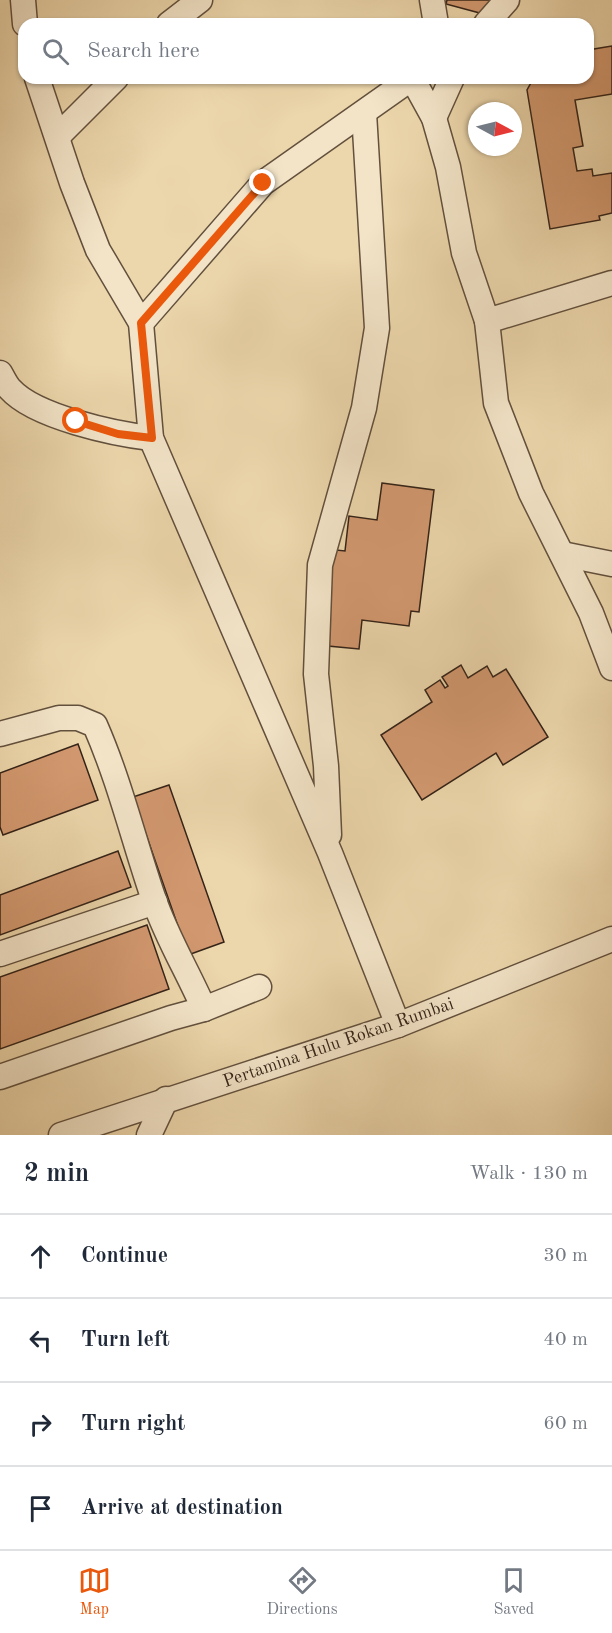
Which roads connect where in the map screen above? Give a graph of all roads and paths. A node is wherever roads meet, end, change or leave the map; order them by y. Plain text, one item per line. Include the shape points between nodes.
1 (23, 0) edge
2 (200, 0) edge
3 (432, 0) edge
4 (507, 0) edge
5 (24, 18) edge
6 (178, 18) edge
7 (435, 18) edge
8 (491, 18) edge
9 (39, 84) edge
10 (110, 84) edge
11 (404, 84) edge
12 (415, 84) edge
13 (449, 84) edge
14 (364, 113) junction
15 (434, 118) junction
16 (58, 136) junction
17 (612, 283) edge
18 (487, 321) junction
19 (141, 323) junction
20 (0, 373) edge
21 (152, 438) junction
22 (562, 554) junction
23 (612, 564) edge
24 (611, 662) edge
25 (0, 734) edge
26 (330, 853) junction
27 (155, 902) junction
28 (612, 939) edge
29 (0, 954) edge
30 (259, 987) dead end
31 (204, 1009) junction
32 (398, 1025) junction
33 (0, 1077) edge
34 (166, 1100) junction
35 (61, 1135) edge
36 (149, 1135) edge

1 - 5 street
2 - 6 street
3 - 7 street
4 - 8 street
9 - 16 street
10 - 16 street
11 - 14 street
12 - 15 street
13 - 15 street
14 - 19 street via 263,183
14 - 26 street via 377,328 364,408 320,565 316,674
15 - 18 street via 448,167 464,253
16 - 19 street via 98,250
17 - 18 street
18 - 22 street via 496,403 531,493
19 - 21 street
20 - 21 street via 11,390 43,411 118,434
21 - 26 street
22 - 23 street
22 - 24 street
25 - 27 street via 59,718 78,718 95,726 111,761
26 - 32 street
27 - 29 street
27 - 31 street
28 - 32 street, Pertamina Hulu Rokan Rumbai
30 - 31 street
31 - 33 street
32 - 34 street, Pertamina Hulu Rokan Rumbai
34 - 35 street, Pertamina Hulu Rokan Rumbai
34 - 36 street

